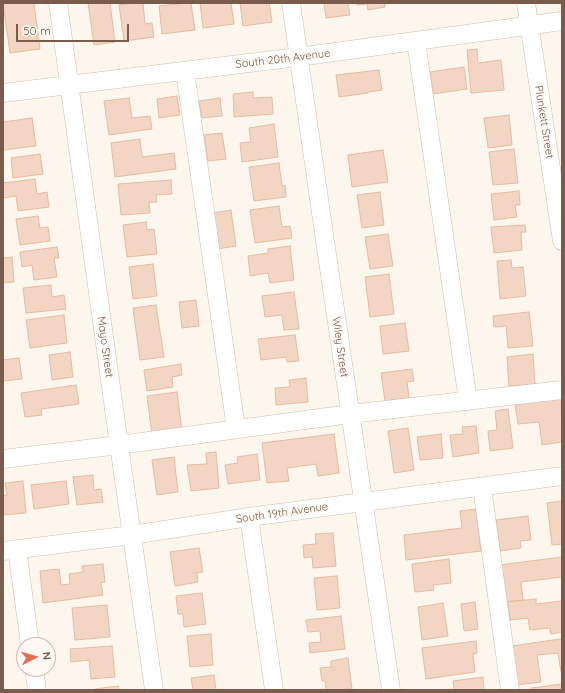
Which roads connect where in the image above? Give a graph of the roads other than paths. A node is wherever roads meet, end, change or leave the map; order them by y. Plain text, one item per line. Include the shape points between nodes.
1 (58, 3) edge
2 (291, 3) edge
3 (526, 3) edge
4 (562, 21) edge
5 (529, 25) junction
6 (416, 41) junction
7 (298, 57) junction
8 (184, 71) junction
9 (69, 85) junction
10 (3, 93) edge
11 (562, 241) edge
12 (562, 390) edge
13 (468, 401) junction
14 (350, 414) junction
15 (236, 428) junction
16 (119, 445) junction
17 (4, 455) edge
18 (562, 476) edge
19 (482, 487) junction
20 (364, 502) junction
21 (249, 517) junction
22 (132, 534) junction
23 (10, 550) edge
24 (28, 637) edge
25 (35, 677) edge
26 (37, 690) edge
27 (154, 690) edge
28 (274, 690) edge
29 (391, 690) edge
30 (510, 690) edge

1 - 9 street, Mayo Street
2 - 7 street, Wiley Street
3 - 5 street, Plunkett Street
4 - 5 street, South 20th Avenue
5 - 6 street, South 20th Avenue
5 - 11 street, Plunkett Street
6 - 7 street, South 20th Avenue
6 - 13 street
7 - 8 street, South 20th Avenue
7 - 14 street, Wiley Street
8 - 9 street, South 20th Avenue
8 - 15 street
9 - 10 street, South 20th Avenue
9 - 16 street, Mayo Street
12 - 13 street
13 - 14 street
14 - 15 street
14 - 20 street, Wiley Street
15 - 16 street
16 - 17 street
16 - 22 street, Mayo Street
18 - 19 street, South 19th Avenue
19 - 20 street, South 19th Avenue
19 - 30 street
20 - 21 street, South 19th Avenue
20 - 29 street, Wiley Street
21 - 22 street, South 19th Avenue
21 - 28 street
22 - 23 street, South 19th Avenue
22 - 27 street, Mayo Street
23 - 24 street
25 - 26 street

